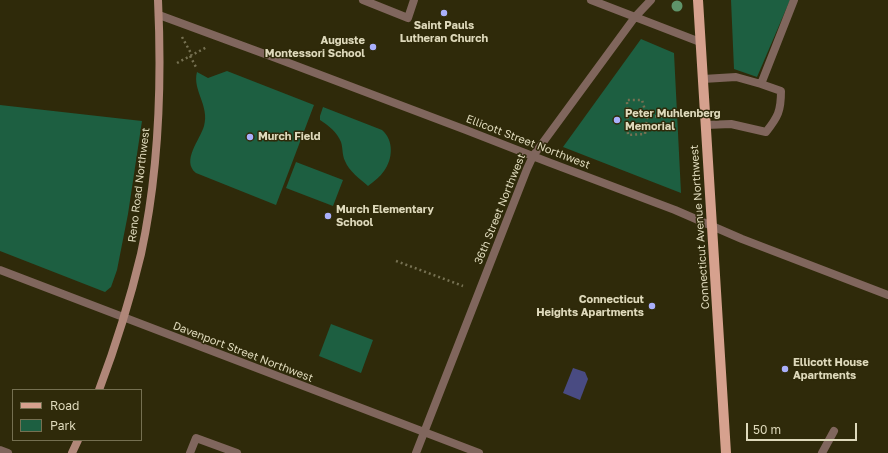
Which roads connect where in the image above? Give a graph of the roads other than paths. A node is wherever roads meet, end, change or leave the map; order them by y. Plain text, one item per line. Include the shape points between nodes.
1 (158, 0) edge
2 (363, 0) edge
3 (414, 0) edge
4 (591, 0) edge
5 (651, 0) edge
6 (698, 0) edge
7 (794, 0) edge
8 (159, 15) junction
9 (635, 17) junction
10 (700, 42) junction
11 (703, 79) junction
12 (761, 84) junction
13 (706, 125) junction
14 (533, 156) junction
15 (712, 226) junction
16 (0, 270) edge
17 (888, 295) edge
18 (124, 318) junction
19 (99, 389) edge
20 (834, 431) dead end
21 (424, 432) junction
22 (78, 441) edge
23 (0, 450) edge
24 (8, 453) edge
25 (72, 453) edge
26 (190, 453) edge
27 (237, 453) edge
28 (416, 453) edge
29 (479, 453) edge
30 (726, 453) edge
31 (822, 453) edge

1 - 8 main road, Reno Road Northwest
2 - 3 street via 408,18
4 - 9 street
5 - 9 street, 36th Street Northwest
6 - 10 main road, Connecticut Avenue Northwest
7 - 12 street
8 - 14 street, Ellicott Street Northwest
8 - 18 main road, Reno Road Northwest via 160,79 154,174 141,253
9 - 10 street
9 - 14 street, 36th Street Northwest
10 - 11 main road, Connecticut Avenue Northwest
11 - 12 street via 736,77
11 - 13 main road, Connecticut Avenue Northwest
12 - 13 street via 781,91 779,113 766,132 731,124
13 - 15 main road, Connecticut Avenue Northwest
14 - 15 street, Ellicott Street Northwest
14 - 21 street, 36th Street Northwest
15 - 17 street, Ellicott Street Northwest
15 - 30 main road, Connecticut Avenue Northwest
16 - 18 street, Davenport Street Northwest
18 - 19 main road, Reno Road Northwest
18 - 21 street, Davenport Street Northwest
20 - 31 street
21 - 28 street, 36th Street Northwest
21 - 29 street, Davenport Street Northwest
22 - 25 main road
23 - 24 street
26 - 27 street via 196,438

